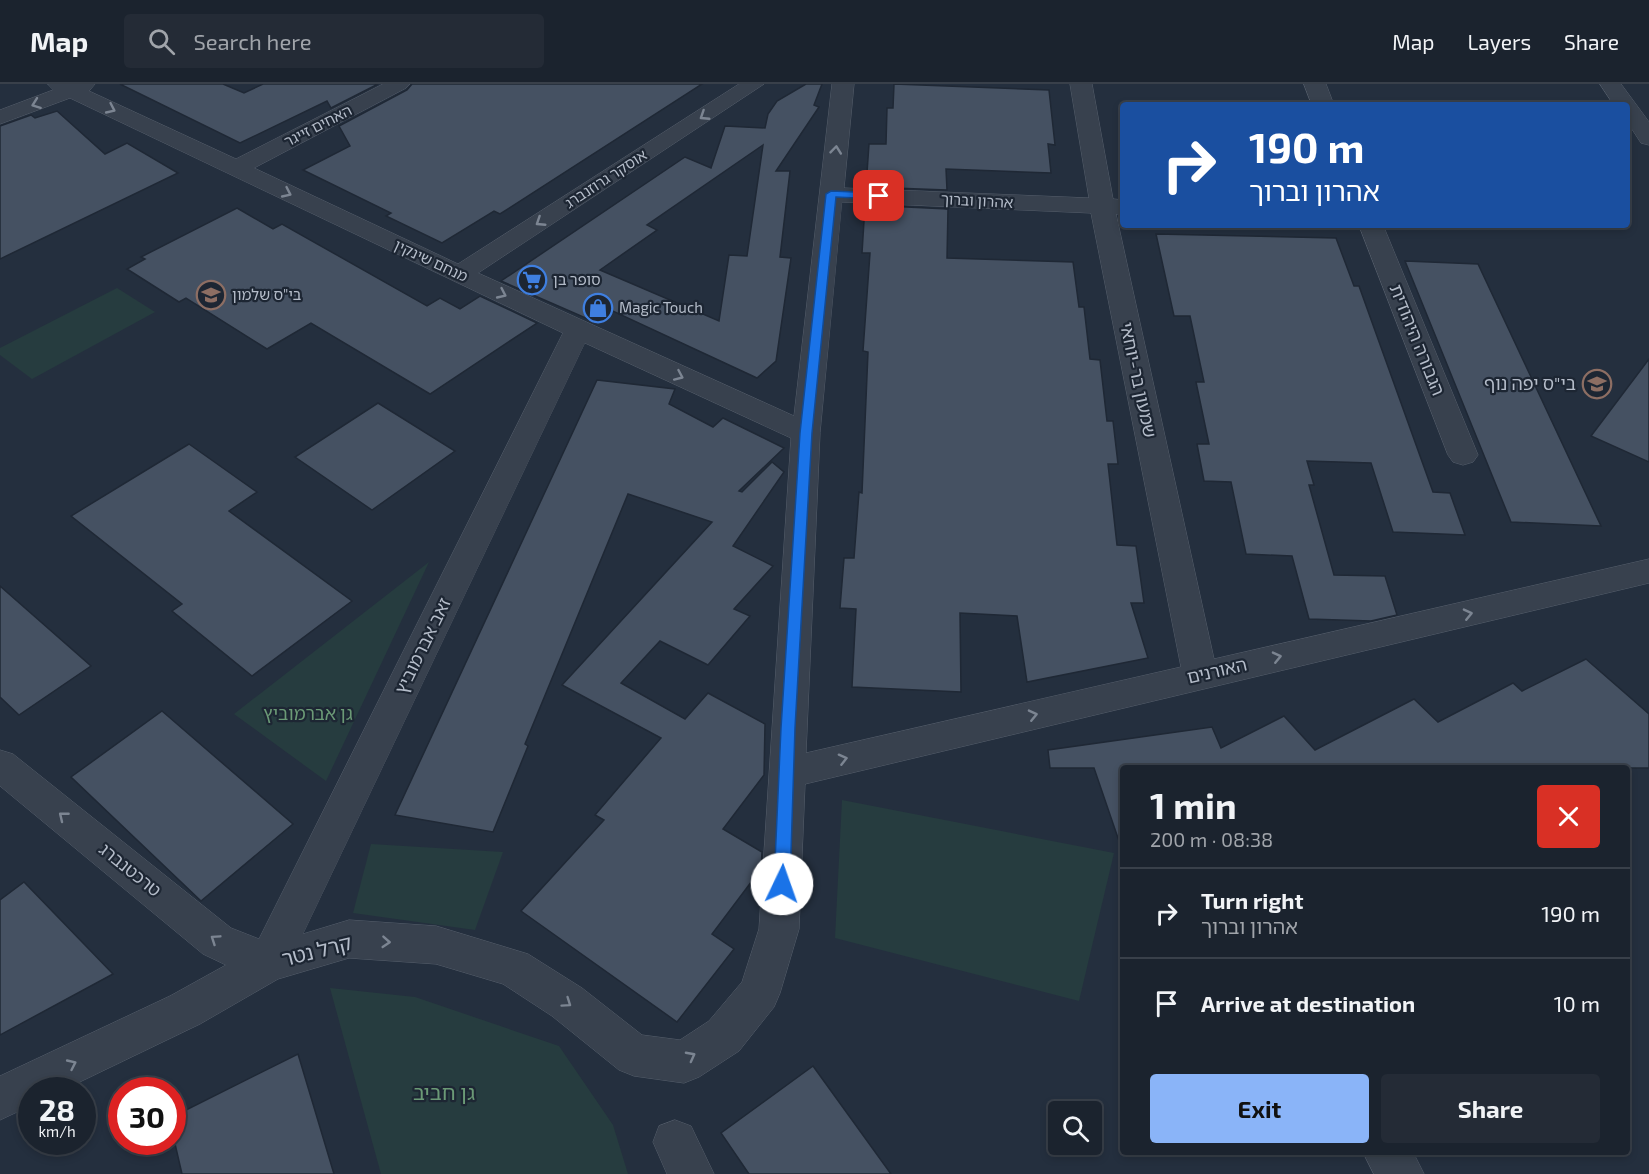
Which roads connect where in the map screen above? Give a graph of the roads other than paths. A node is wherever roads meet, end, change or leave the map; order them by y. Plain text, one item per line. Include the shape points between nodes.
1 (399, 84) edge
2 (753, 84) edge
3 (843, 84) edge
4 (1081, 84) edge
5 (1315, 84) edge
6 (1610, 84) edge
7 (73, 86) edge
8 (1322, 102) edge
9 (1623, 102) edge
10 (1630, 112) edge
11 (0, 117) edge
12 (1649, 138) edge
13 (236, 168) junction
14 (831, 194) junction
15 (1113, 207) edge
16 (1372, 228) edge
17 (459, 274) junction
18 (578, 330) junction
19 (806, 433) junction
20 (1463, 455) dead end
21 (1649, 571) edge
22 (1200, 675) junction
23 (0, 765) edge
24 (786, 773) junction
25 (268, 963) junction
26 (0, 1098) edge
27 (1387, 1155) edge
28 (1402, 1174) edge

1 - 13 street, האחים זייגר
2 -> 17 street, אוסקר גרוזנברג
14 -> 3 street
4 - 15 street, שמעון בר-יוחאי
5 - 8 street
6 - 9 street
7 -> 11 street
7 -> 13 street, מנחם שינקין
10 - 12 street
13 -> 17 street, מנחם שינקין
14 - 15 street, אהרון וברוך
14 - 19 street
15 - 22 street, שמעון בר-יוחאי
16 - 20 street, הגבורה היהודית
17 -> 18 street, מנחם שינקין
18 -> 19 street, מנחם שינקין
18 - 25 street, זאב אברמוביץ
19 - 24 street
22 -> 21 street, האורנים
24 -> 22 street, האורנים
25 -> 23 street, טרכטנברג via 217,942
25 -> 24 street, קרל נטר via 349,939 436,945 514,968 567,1002 634,1054 684,1062 724,1036 759,993 779,928
26 -> 25 street, קרל נטר via 185,1010
27 - 28 street

